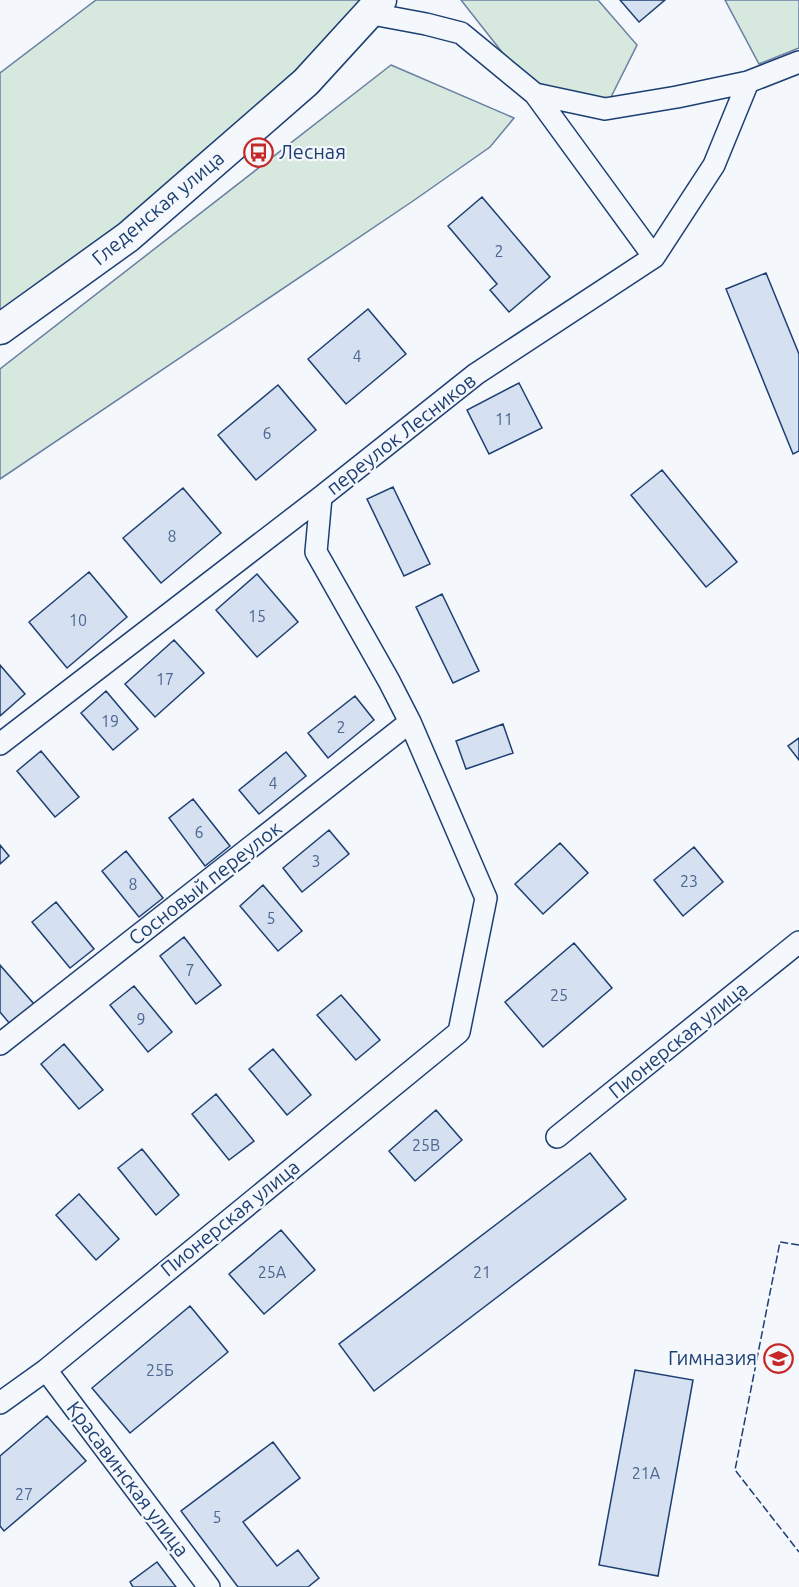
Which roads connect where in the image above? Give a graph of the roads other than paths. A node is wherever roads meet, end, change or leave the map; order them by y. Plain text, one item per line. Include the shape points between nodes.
1 (374, 6) edge
2 (799, 62) edge
3 (748, 82) junction
4 (535, 94) junction
5 (654, 257) junction
6 (0, 329) edge
7 (321, 497) junction
8 (410, 722) junction
9 (0, 744) edge
10 (799, 942) edge
11 (0, 1044) edge
12 (557, 1137) dead end
13 (46, 1370) junction
14 (0, 1403) edge
15 (209, 1587) edge

1 - 4 street via 461,33
1 - 6 main road, Гледенская улица via 306,82 136,230
2 - 3 street
3 - 4 street via 606,109
3 - 5 street, переулок Лесников via 714,165
4 - 5 street
5 - 7 street, переулок Лесников via 476,374
7 - 8 street via 316,552
7 - 9 street, переулок Лесников
8 - 11 street, Сосновый переулок
8 - 13 street, Пионерская улица via 486,898 459,1032
10 - 12 street, Пионерская улица
13 - 14 street, Пионерская улица
13 - 15 street, Красавинская улица

